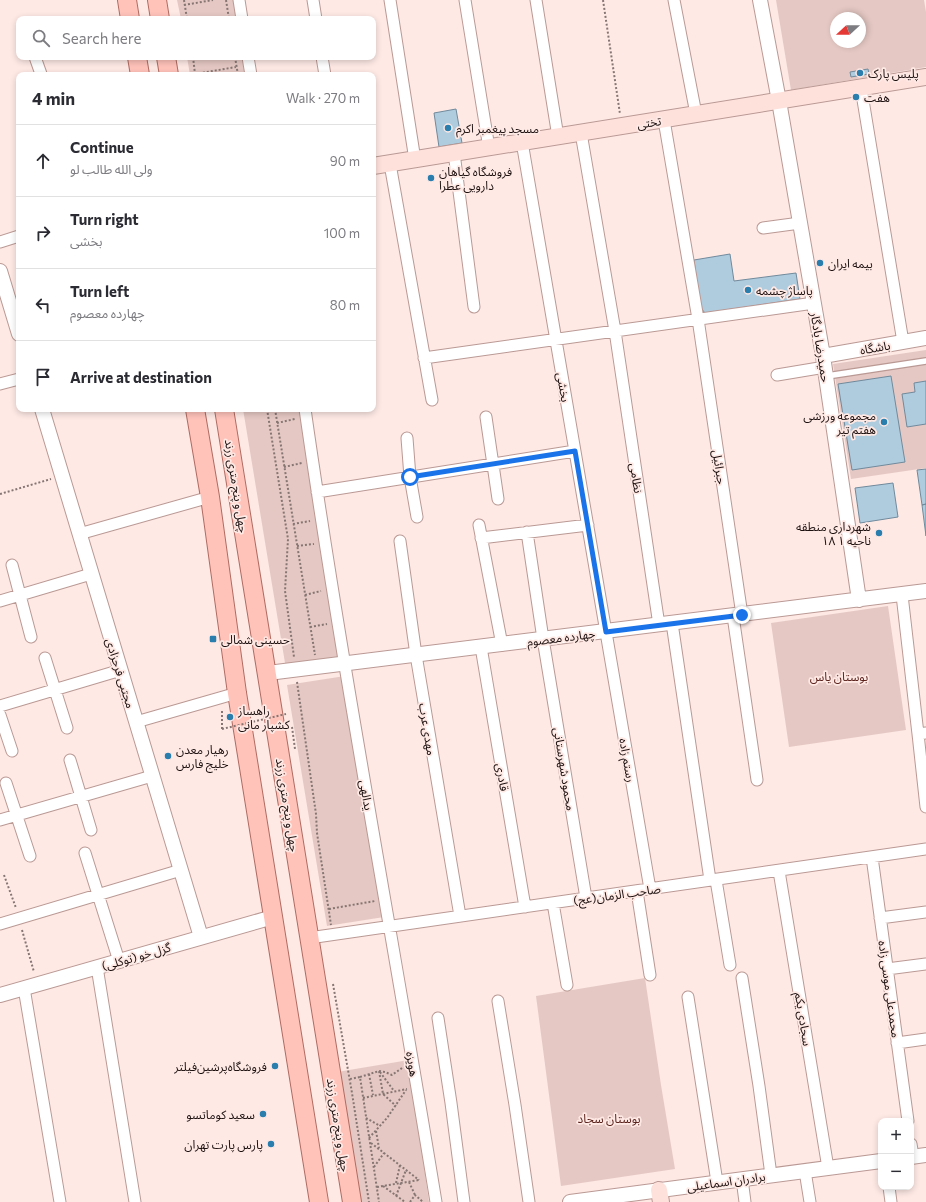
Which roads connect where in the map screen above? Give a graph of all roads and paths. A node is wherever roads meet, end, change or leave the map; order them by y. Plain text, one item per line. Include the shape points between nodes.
1 (127, 0) edge
2 (157, 0) edge
3 (184, 0) edge
4 (213, 0) edge
5 (226, 0) edge
6 (239, 0) edge
7 (313, 0) edge
8 (390, 0) edge
9 (465, 0) edge
10 (536, 0) edge
11 (603, 0) edge
12 (674, 0) edge
13 (760, 0) edge
14 (184, 5) junction
15 (130, 16) edge
16 (160, 16) edge
17 (186, 16) edge
18 (229, 16) edge
19 (242, 16) edge
20 (316, 16) edge
21 (36, 60) edge
22 (138, 60) edge
23 (166, 60) edge
24 (193, 60) edge
25 (235, 60) edge
26 (248, 60) edge
27 (322, 60) edge
28 (236, 67) junction
29 (40, 72) edge
30 (140, 72) edge
31 (168, 72) edge
32 (195, 72) edge
33 (210, 72) edge
34 (237, 72) edge
35 (250, 72) edge
36 (324, 72) edge
37 (926, 77) edge
38 (861, 88) junction
39 (779, 101) junction
40 (696, 114) junction
41 (664, 120) junction
42 (622, 126) junction
43 (581, 133) junction
44 (558, 137) junction
45 (522, 142) junction
46 (489, 148) junction
47 (454, 154) junction
48 (415, 160) junction
49 (390, 164) junction
50 (376, 166) edge
51 (800, 223) junction
52 (763, 228) dead end
53 (16, 237) edge
54 (0, 242) edge
55 (0, 271) edge
56 (814, 303) junction
57 (474, 308) dead end
58 (698, 319) junction
59 (16, 324) edge
60 (614, 331) junction
61 (926, 338) edge
62 (556, 339) junction
63 (903, 342) junction
64 (424, 358) junction
65 (926, 361) edge
66 (825, 367) junction
67 (777, 375) dead end
68 (16, 380) edge
69 (0, 384) edge
70 (432, 400) dead end
71 (43, 412) edge
72 (196, 412) edge
73 (224, 412) edge
74 (267, 412) edge
75 (275, 412) edge
76 (300, 412) edge
77 (300, 412) edge
78 (486, 417) dead end
79 (277, 423) junction
80 (407, 438) dead end
81 (575, 451) junction
82 (304, 463) dead end
83 (493, 464) junction
84 (284, 467) junction
85 (62, 476) junction
86 (410, 477) junction
87 (317, 492) junction
88 (0, 494) edge
89 (210, 497) junction
90 (498, 499) dead end
91 (417, 517) dead end
92 (313, 520) dead end
93 (293, 524) junction
94 (479, 525) dead end
95 (588, 525) junction
96 (527, 532) junction
97 (79, 534) junction
98 (481, 538) junction
99 (400, 541) dead end
100 (317, 543) dead end
101 (297, 546) junction
102 (12, 565) dead end
103 (91, 574) junction
104 (324, 590) dead end
105 (926, 591) edge
106 (19, 595) junction
107 (305, 595) junction
108 (902, 595) junction
109 (859, 600) junction
110 (0, 601) edge
111 (738, 615) junction
112 (330, 624) dead end
113 (666, 624) junction
114 (310, 626) junction
115 (606, 632) junction
116 (31, 637) dead end
117 (543, 639) junction
118 (502, 644) junction
119 (481, 647) junction
120 (416, 655) junction
121 (45, 658) dead end
122 (316, 661) dead end
123 (344, 664) junction
124 (121, 670) junction
125 (296, 670) junction
126 (268, 673) junction
127 (55, 690) junction
128 (237, 693) junction
129 (0, 706) edge
130 (222, 711) dead end
131 (286, 714) dead end
132 (0, 715) edge
133 (136, 722) junction
134 (67, 728) dead end
135 (922, 733) edge
136 (12, 751) dead end
137 (70, 760) dead end
138 (152, 776) junction
139 (757, 780) dead end
140 (6, 783) dead end
141 (81, 796) junction
142 (926, 807) edge
143 (16, 815) junction
144 (0, 820) edge
145 (91, 830) dead end
146 (926, 849) edge
147 (85, 853) dead end
148 (30, 856) dead end
149 (872, 857) junction
150 (181, 870) junction
151 (779, 871) junction
152 (4, 875) dead end
153 (713, 880) junction
154 (650, 889) junction
155 (637, 891) junction
156 (99, 895) junction
157 (586, 898) junction
158 (375, 901) dead end
159 (553, 903) junction
160 (525, 907) junction
161 (329, 909) junction
162 (926, 912) edge
163 (460, 916) junction
164 (272, 917) junction
165 (19, 918) junction
166 (880, 918) junction
167 (0, 924) edge
168 (390, 926) junction
169 (332, 928) dead end
170 (201, 937) junction
171 (309, 938) junction
172 (119, 961) junction
173 (926, 964) edge
174 (730, 965) dead end
175 (97, 967) junction
176 (887, 969) junction
177 (650, 975) dead end
178 (742, 978) dead end
179 (567, 985) dead end
180 (31, 986) junction
181 (0, 995) edge
182 (688, 997) dead end
183 (498, 1001) dead end
184 (438, 1018) dead end
185 (926, 1039) edge
186 (897, 1043) junction
187 (404, 1066) dead end
188 (379, 1071) junction
189 (369, 1074) junction
190 (360, 1077) junction
191 (344, 1081) dead end
192 (407, 1089) junction
193 (394, 1092) junction
194 (383, 1094) junction
195 (373, 1096) junction
196 (408, 1097) dead end
197 (363, 1098) junction
198 (396, 1106) junction
199 (366, 1118) junction
200 (908, 1118) edge
201 (380, 1126) junction
202 (376, 1130) junction
203 (369, 1138) junction
204 (370, 1142) junction
205 (379, 1149) junction
206 (384, 1153) junction
207 (878, 1161) edge
208 (400, 1165) junction
209 (374, 1168) junction
210 (828, 1168) junction
211 (406, 1170) junction
212 (805, 1171) junction
213 (398, 1172) junction
214 (418, 1172) dead end
215 (405, 1173) junction
216 (771, 1175) junction
217 (742, 1179) junction
218 (420, 1180) junction
219 (409, 1181) junction
220 (402, 1182) junction
221 (717, 1182) junction
222 (396, 1184) junction
223 (383, 1186) junction
224 (377, 1187) junction
225 (889, 1190) edge
226 (422, 1194) dead end
227 (415, 1195) junction
228 (396, 1196) junction
229 (660, 1196) edge
230 (578, 1201) edge
231 (60, 1202) edge
232 (135, 1202) edge
233 (319, 1202) edge
234 (352, 1202) edge
235 (379, 1202) edge
236 (405, 1202) edge
237 (410, 1202) edge
238 (424, 1202) edge
239 (436, 1202) edge
240 (464, 1202) edge
241 (529, 1202) edge
242 (744, 1202) edge
243 (810, 1202) edge
244 (891, 1202) edge

1 - 15 main road
2 - 16 main road
3 - 14 path
4 - 14 path
5 - 18 path
6 - 19 street
7 - 20 street
8 - 48 street
9 - 46 street
10 - 44 street
11 - 42 path
12 - 40 street
13 - 39 street, حمیدرضا یادگار
14 - 17 path
21 - 29 street
22 - 30 main road
23 - 31 main road
24 - 32 path
25 - 28 path
26 - 35 street
27 - 36 street
28 - 33 path
28 - 34 path
37 - 38 main road, تختی
38 - 39 main road, تختی
38 - 63 street
39 - 40 main road, تختی
39 - 51 street, حمیدرضا یادگار
40 - 41 main road, تختی
41 - 42 main road, تختی
41 - 58 street, جبرائیل
42 - 43 main road, تختی
43 - 44 main road, تختی
43 - 60 street, نظامی
44 - 45 main road, تختی
45 - 46 main road, تختی
45 - 62 street, بخشی
46 - 47 main road, تختی
47 - 48 main road, تختی
47 - 57 street
48 - 49 main road, تختی
49 - 50 main road, تختی
49 - 64 street
51 - 52 street
51 - 56 street, حمیدرضا یادگار
53 - 54 street
55 - 59 street
56 - 58 street
56 - 66 street, حمیدرضا یادگار
58 - 60 street
58 - 111 street, جبرائیل
60 - 62 street
60 - 113 street, نظامی
61 - 63 street, باشگاه
62 - 64 street
62 - 81 street, بخشی
63 - 66 street, باشگاه
64 - 70 street
65 - 66 lane
66 - 67 street
66 - 109 street, حمیدرضا یادگار
68 - 69 street
71 - 85 street, مجتبی فرحزادی
72 - 89 main road
73 - 126 main road, چهل و پنج متری زرند
74 - 125 path via 288,540 285,591
75 - 79 path
76 - 79 path via 297,419
77 - 87 street, یدالهی
78 - 83 street
79 - 84 path
80 - 86 street
81 - 83 street
81 - 95 street, بخشی
82 - 84 path
83 - 86 street
83 - 90 street
84 - 93 path
85 - 88 path
85 - 97 street, مجتبی فرحزادی
86 - 87 street
86 - 91 street
87 - 123 street, یدالهی
89 - 97 street
89 - 128 main road
92 - 93 path
93 - 101 path
94 - 98 street
95 - 96 street
95 - 115 street, بخشی
96 - 98 street
96 - 117 street, محمود شهرستانی
97 - 103 street, مجتبی فرحزادی
98 - 118 street
99 - 120 street, مهدی عرب
100 - 101 path
101 - 107 path
102 - 106 street
103 - 106 street
103 - 124 street, مجتبی فرحزادی
104 - 107 path
105 - 108 street, چهارده معصوم
106 - 110 street
106 - 116 street
107 - 114 path
108 - 109 street, چهارده معصوم
108 - 135 street
109 - 111 street, چهارده معصوم
111 - 113 street, چهارده معصوم
111 - 139 street, جبرائیل
112 - 114 path
113 - 115 street, چهارده معصوم
113 - 153 street, نظامی
114 - 122 path
115 - 117 street, چهارده معصوم
115 - 154 street, رستم زاده
117 - 118 street, چهارده معصوم
117 - 157 street, محمود شهرستانی
118 - 119 street, چهارده معصوم
119 - 120 street, چهارده معصوم
119 - 160 street, قادری
120 - 123 street, چهارده معصوم
120 - 163 street, مهدی عرب
121 - 127 street
123 - 125 street, چهارده معصوم
123 - 168 street, یدالهی
124 - 127 street
124 - 133 street, مجتبی فرحزادی
125 - 126 street, چهارده معصوم
125 - 161 path
126 - 171 main road, چهل و پنج متری زرند
127 - 129 street
127 - 134 street
128 - 133 street
128 - 164 main road
130 - 131 path, bridge via 222,729
132 - 136 street
133 - 138 street, مجتبی فرحزادی
135 - 142 street
137 - 141 street
138 - 141 street
138 - 150 street, مجتبی فرحزادی
140 - 143 street
141 - 143 street
141 - 145 street
143 - 144 street
143 - 148 street
146 - 149 street, صاحب الزمان(عج)
147 - 156 street
149 - 151 street, صاحب الزمان(عج)
149 - 166 street, محمدعلی موسی زاده
150 - 156 street
150 - 170 street, مجتبی فرحزادی
151 - 153 street, صاحب الزمان(عج)
151 - 210 street, سجادی یکم
152 - 165 path
153 - 154 street, صاحب الزمان(عج)
153 - 174 street, نظامی
154 - 155 street, صاحب الزمان(عج)
155 - 157 street, صاحب الزمان(عج)
155 - 177 street
156 - 165 street
156 - 172 street
157 - 159 street, صاحب الزمان(عج)
158 - 161 path
159 - 160 street, صاحب الزمان(عج)
159 - 179 street
160 - 163 street, صاحب الزمان(عج)
161 - 169 path
162 - 166 street
163 - 168 street, صاحب الزمان(عج)
164 - 170 street, گزل خو (توکلی)
164 - 233 main road
165 - 167 street
165 - 180 path
166 - 176 street, محمدعلی موسی زاده
168 - 171 street, صاحب الزمان(عج)
168 - 239 street, هویزه
170 - 172 street, گزل خو (توکلی)
171 - 234 main road, چهل و پنج متری زرند
172 - 175 street, گزل خو (توکلی)
173 - 176 street
175 - 180 street, گزل خو (توکلی)
175 - 232 street
176 - 186 street, محمدعلی موسی زاده
178 - 216 street via 760,1086
180 - 181 street, گزل خو (توکلی)
180 - 231 street
182 - 221 street
183 - 241 street
184 - 240 street
185 - 186 street
186 - 200 street, محمدعلی موسی زاده
187 - 188 path via 392,1075
188 - 189 path
188 - 193 path
188 - 194 path
189 - 190 path
189 - 195 path
190 - 191 path
190 - 197 path
192 - 193 path
192 - 196 path
192 - 198 path
193 - 194 path
194 - 195 path
194 - 198 path
195 - 197 path
197 - 199 path
198 - 201 path
199 - 201 path
199 - 203 path
201 - 202 path
202 - 203 path
202 - 205 path
203 - 204 path
204 - 205 path
204 - 209 path
205 - 206 path
206 - 208 path
206 - 209 path
207 - 210 street, برادران اسماعیلی
208 - 211 path
208 - 213 path
209 - 224 path
210 - 212 street, برادران اسماعیلی
211 - 215 path
211 - 218 path
212 - 216 street, برادران اسماعیلی
212 - 243 street
213 - 215 path
213 - 222 path
214 - 218 path
215 - 220 path
216 - 217 street, برادران اسماعیلی
217 - 221 street, برادران اسماعیلی
217 - 242 street
218 - 219 path
219 - 220 path
219 - 227 path
220 - 222 path
220 - 228 path
221 - 229 street, برادران اسماعیلی
222 - 223 path
223 - 224 path
223 - 228 path
224 - 235 path
225 - 244 street
226 - 238 path
227 - 237 path
227 - 238 path
228 - 236 path
229 - 230 street, برادران اسماعیلی

